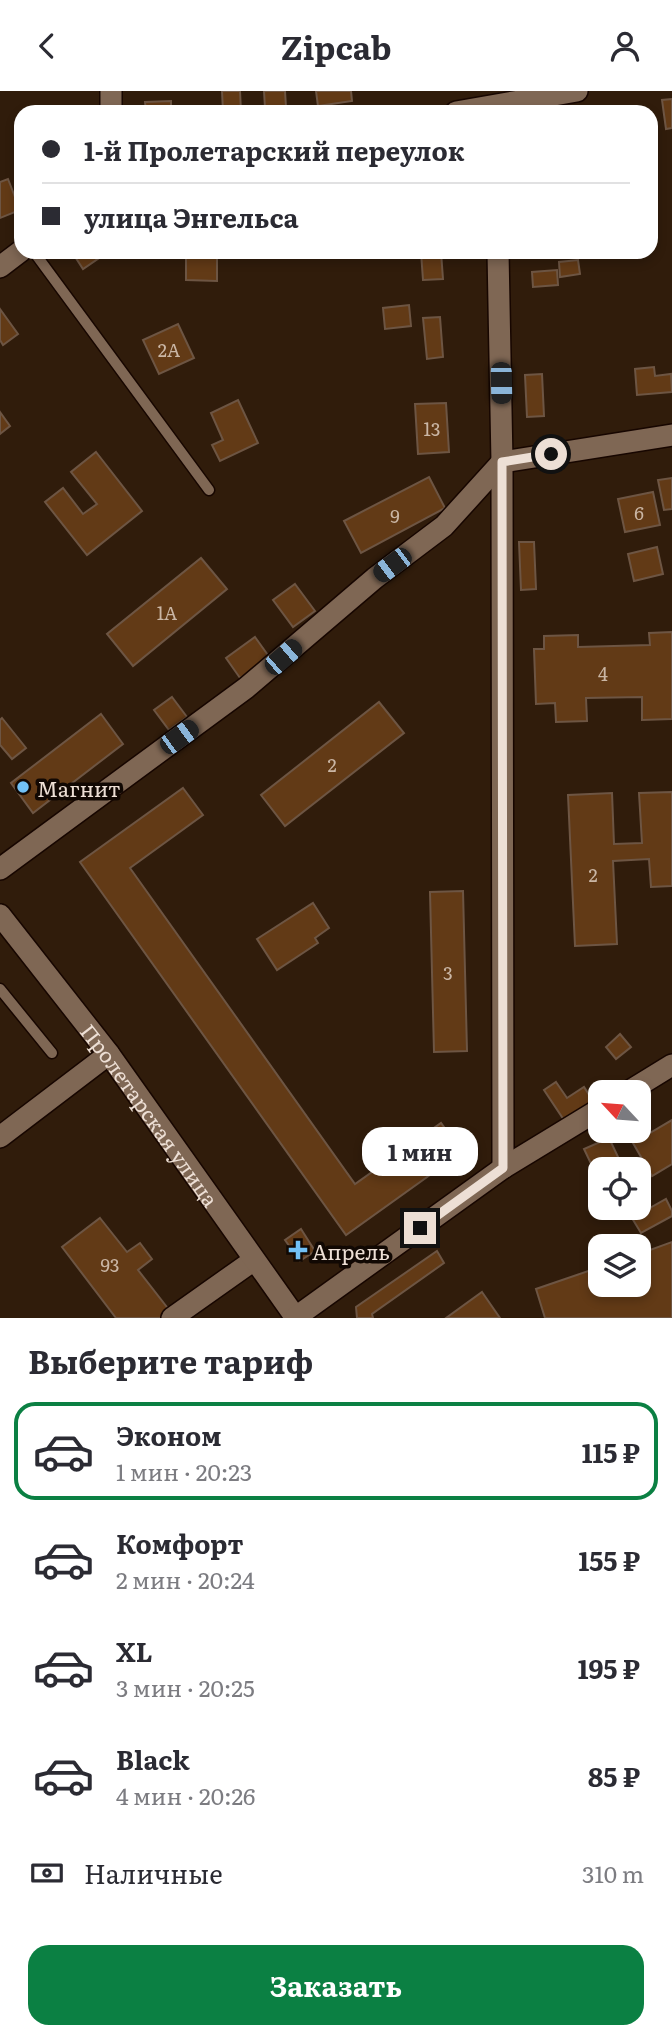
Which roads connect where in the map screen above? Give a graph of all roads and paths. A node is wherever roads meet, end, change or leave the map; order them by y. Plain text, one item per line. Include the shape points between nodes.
1 (577, 91) edge
2 (495, 103) edge
3 (14, 256) edge
4 (39, 259) edge
5 (498, 259) edge
6 (0, 267) edge
7 (672, 435) edge
8 (502, 462) junction
9 (209, 490) dead end
10 (0, 869) edge
11 (0, 915) edge
12 (0, 989) edge
13 (52, 1053) dead end
14 (109, 1054) junction
15 (672, 1065) edge
16 (648, 1080) edge
17 (588, 1116) edge
18 (0, 1137) edge
19 (503, 1168) junction
20 (254, 1260) junction
21 (172, 1318) edge
22 (296, 1318) edge

1 - 2 street
3 - 6 street
4 - 9 lane
5 - 8 street
7 - 8 street
8 - 10 street via 444,526 246,688
8 - 19 street
11 - 14 street, Пролетарская улица
12 - 13 lane
14 - 18 street
14 - 20 street, Пролетарская улица
15 - 16 street
17 - 19 street
19 - 22 street
20 - 21 street
20 - 22 street, Пролетарская улица

